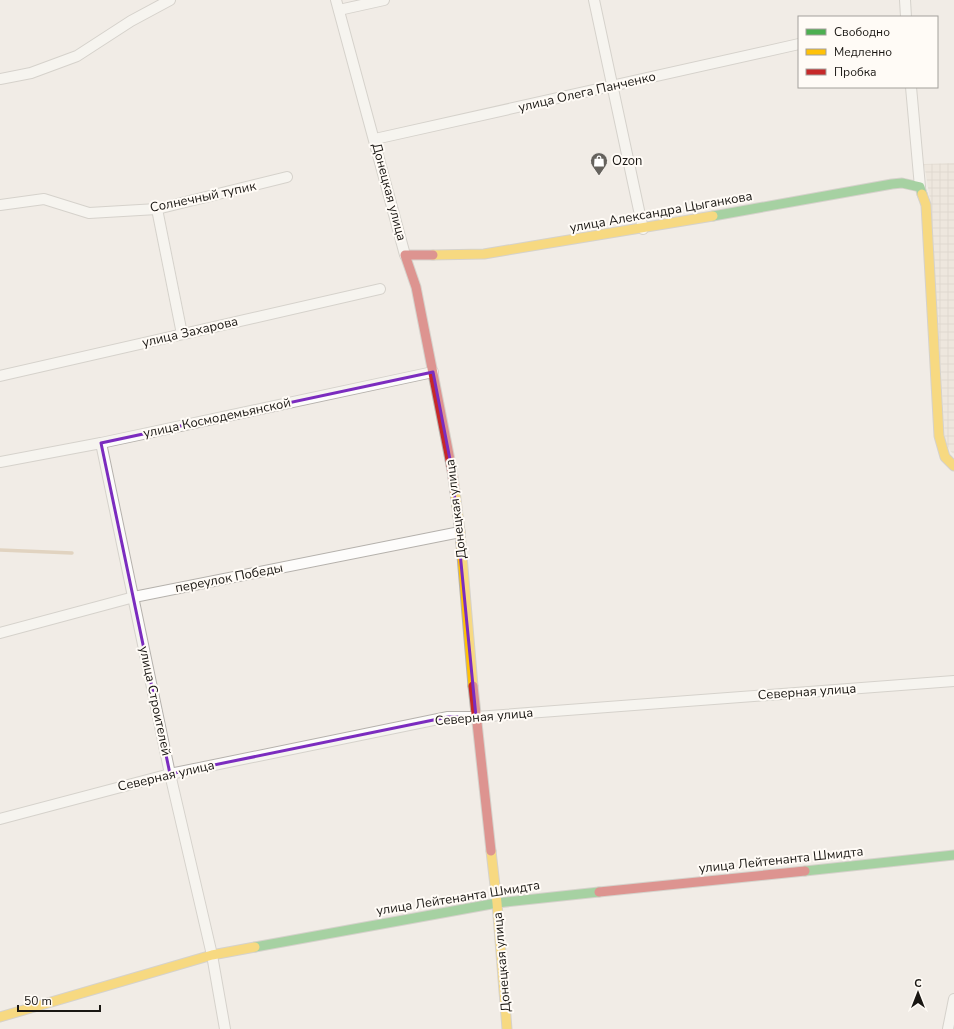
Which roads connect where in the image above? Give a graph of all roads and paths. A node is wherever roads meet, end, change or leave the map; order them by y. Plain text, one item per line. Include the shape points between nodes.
1 (170, 0) edge
2 (384, 0) edge
3 (594, 0) edge
4 (905, 0) edge
5 (338, 5) edge
6 (906, 16) edge
7 (798, 44) edge
8 (0, 79) edge
9 (612, 86) junction
10 (911, 88) edge
11 (375, 139) junction
12 (287, 178) dead end
13 (920, 187) junction
14 (0, 205) edge
15 (157, 209) junction
16 (643, 229) junction
17 (406, 255) junction
18 (380, 289) dead end
19 (182, 334) junction
20 (433, 372) junction
21 (0, 376) edge
22 (101, 443) junction
23 (0, 462) edge
24 (954, 466) edge
25 (460, 532) junction
26 (134, 597) junction
27 (0, 633) edge
28 (954, 681) edge
29 (476, 716) junction
30 (170, 774) junction
31 (0, 819) edge
32 (954, 855) edge
33 (497, 903) junction
34 (212, 955) junction
35 (954, 999) edge
36 (0, 1017) edge
37 (225, 1029) edge
38 (507, 1029) edge
39 (948, 1029) edge

1 - 8 street via 131,21 77,56 31,73
2 - 5 street
3 - 9 street
4 - 6 street
5 - 11 street, Донецкая улица
7 - 9 street, улица Олега Панченко
9 - 11 street, улица Олега Панченко
9 - 16 street
10 - 13 street
11 - 17 street, Донецкая улица
12 - 15 street, Солнечный тупик
13 - 16 street, улица Александра Цыганкова via 892,184
13 - 24 street via 926,205 939,436 941,451
14 - 15 street, Солнечный тупик via 44,198 89,213
15 - 19 street
16 - 17 street, улица Александра Цыганкова via 484,254
17 - 20 street, Донецкая улица via 416,287
18 - 19 street, улица Захарова
19 - 21 street, улица Захарова
20 - 22 street, улица Космодемьянской
20 - 25 street, Донецкая улица via 452,470
22 - 23 street, улица Космодемьянской
22 - 26 street, улица Строителей
25 - 26 street, переулок Победы
25 - 29 street, Донецкая улица
26 - 27 street, переулок Победы
26 - 30 street, улица Строителей
28 - 29 street, Северная улица
29 - 30 street, Северная улица via 448,717
29 - 33 street, Донецкая улица
30 - 31 street, Северная улица
30 - 34 street, улица Строителей
32 - 33 street, улица Лейтенанта Шмидта
33 - 34 street, улица Лейтенанта Шмидта
33 - 38 street, Донецкая улица
34 - 36 street, улица Лейтенанта Шмидта
34 - 37 street, улица Строителей
35 - 39 street

